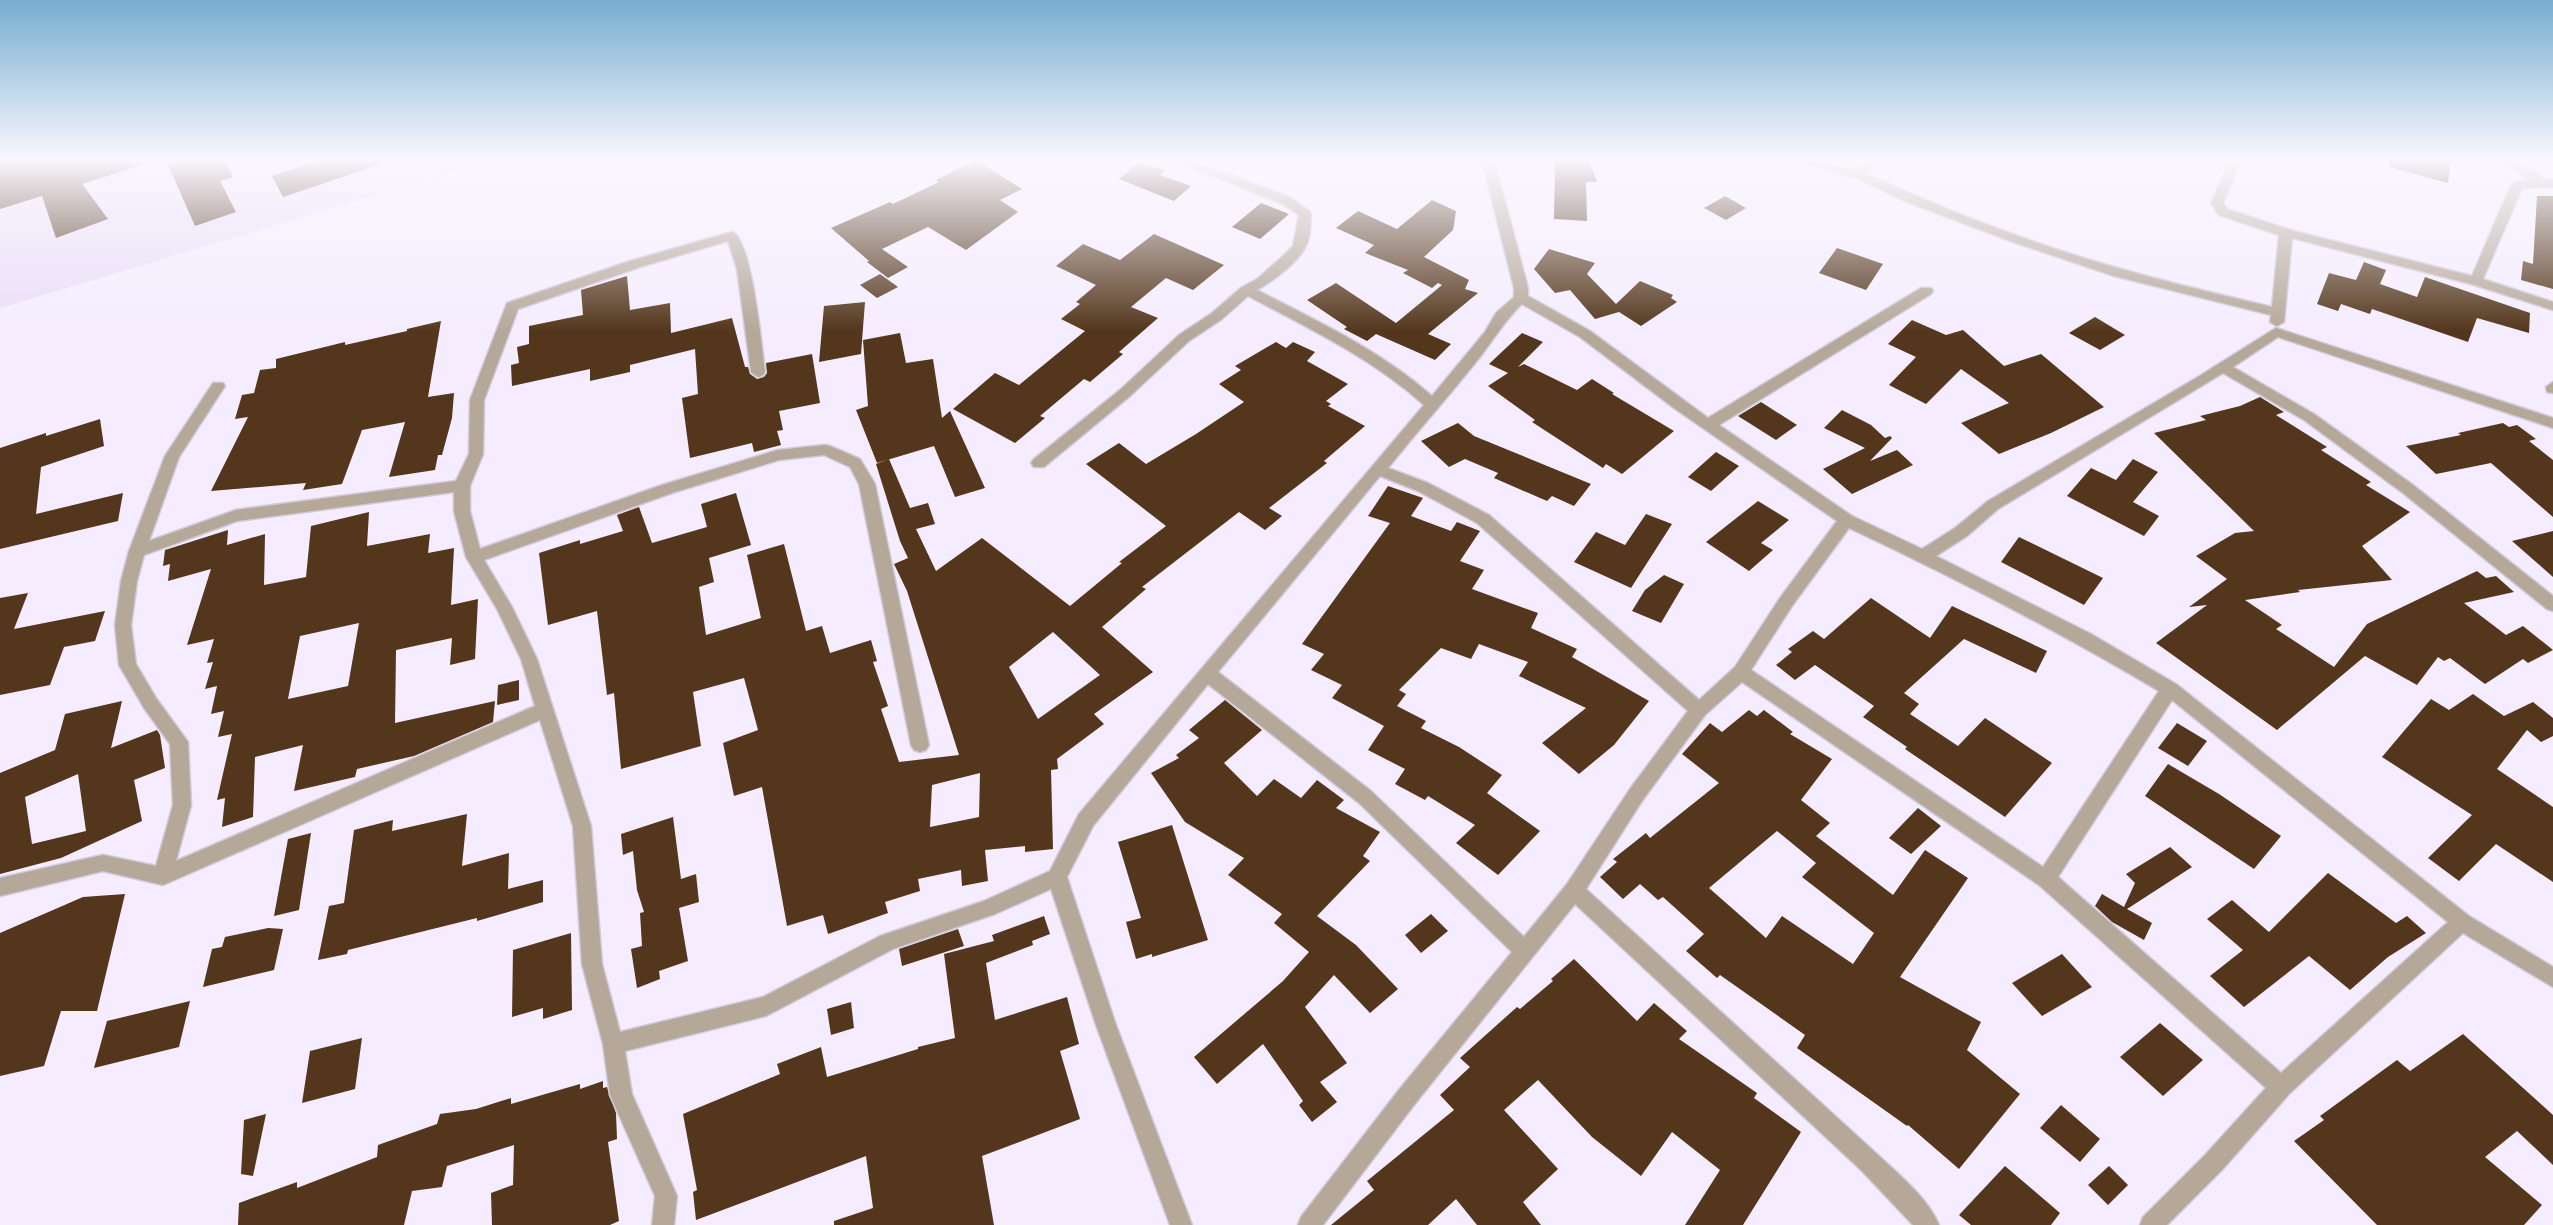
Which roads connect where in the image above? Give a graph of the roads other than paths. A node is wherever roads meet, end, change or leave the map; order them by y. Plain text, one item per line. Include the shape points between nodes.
1 (1305, 217) edge
2 (1503, 217) edge
3 (1960, 217) edge
4 (2238, 217) edge
5 (2503, 217) edge
6 (2286, 233) junction
7 (2476, 281) junction
8 (1247, 290) junction
9 (1926, 291) dead end
10 (1521, 298) junction
11 (2553, 306) edge
12 (2278, 313) junction
13 (2276, 332) junction
14 (2223, 367) junction
15 (758, 372) dead end
16 (218, 387) dead end
17 (1433, 405) junction
18 (2553, 423) edge
19 (1708, 425) junction
20 (1040, 463) dead end
21 (1379, 470) junction
22 (462, 486) junction
23 (1846, 520) junction
24 (137, 551) junction
25 (474, 556) junction
26 (1923, 556) junction
27 (2553, 604) edge
28 (1741, 672) junction
29 (1208, 674) junction
30 (2170, 689) junction
31 (545, 710) junction
32 (1699, 710) junction
33 (920, 745) dead end
34 (163, 876) junction
35 (1057, 876) junction
36 (2046, 879) junction
37 (0, 887) edge
38 (1574, 890) junction
39 (2462, 922) junction
40 (1524, 951) junction
41 (2553, 978) edge
42 (614, 1044) junction
43 (2280, 1087) junction
44 (663, 1225) edge
45 (1181, 1225) edge
46 (1309, 1225) edge
47 (1928, 1225) edge
48 (2151, 1225) edge

1 - 8 street via 1299,247 1262,282
2 - 10 street
3 - 12 street via 2119,273
4 - 6 street
5 - 7 street
6 - 7 street
6 - 12 street
7 - 11 street
8 - 17 street via 1402,377
8 - 20 street via 1184,338
9 - 19 street
10 - 17 street via 1501,316
10 - 19 street via 1585,334
12 - 13 street
13 - 14 street
13 - 18 street
14 - 26 street via 1993,505
14 - 27 street via 2308,417 2408,489
15 - 22 street via 744,269 732,236 512,306 477,400 476,454
16 - 24 street via 172,456
17 - 21 street
19 - 23 street
21 - 29 street
21 - 32 street via 1423,487 1482,519
22 - 24 street via 236,516
22 - 25 street via 462,511
23 - 26 street
23 - 28 street
24 - 34 street via 123,625 128,665 179,742 182,805
25 - 31 street via 529,659
25 - 33 street via 778,455 825,450 855,463 867,484
26 - 30 street via 2085,639
28 - 32 street
28 - 36 street
29 - 35 street via 1086,820
29 - 40 street via 1365,797
30 - 36 street
30 - 39 street
31 - 34 street
31 - 42 street via 582,826 592,964
32 - 38 street via 1636,795
34 - 37 street via 103,863
35 - 42 street via 988,908 887,942 766,1006
35 - 45 street via 1106,1025
36 - 43 street
38 - 40 street
38 - 47 street via 1652,966 1835,1130 1908,1200
39 - 41 street
39 - 43 street
40 - 46 street
42 - 44 street via 621,1095 666,1196
43 - 48 street via 2214,1162

